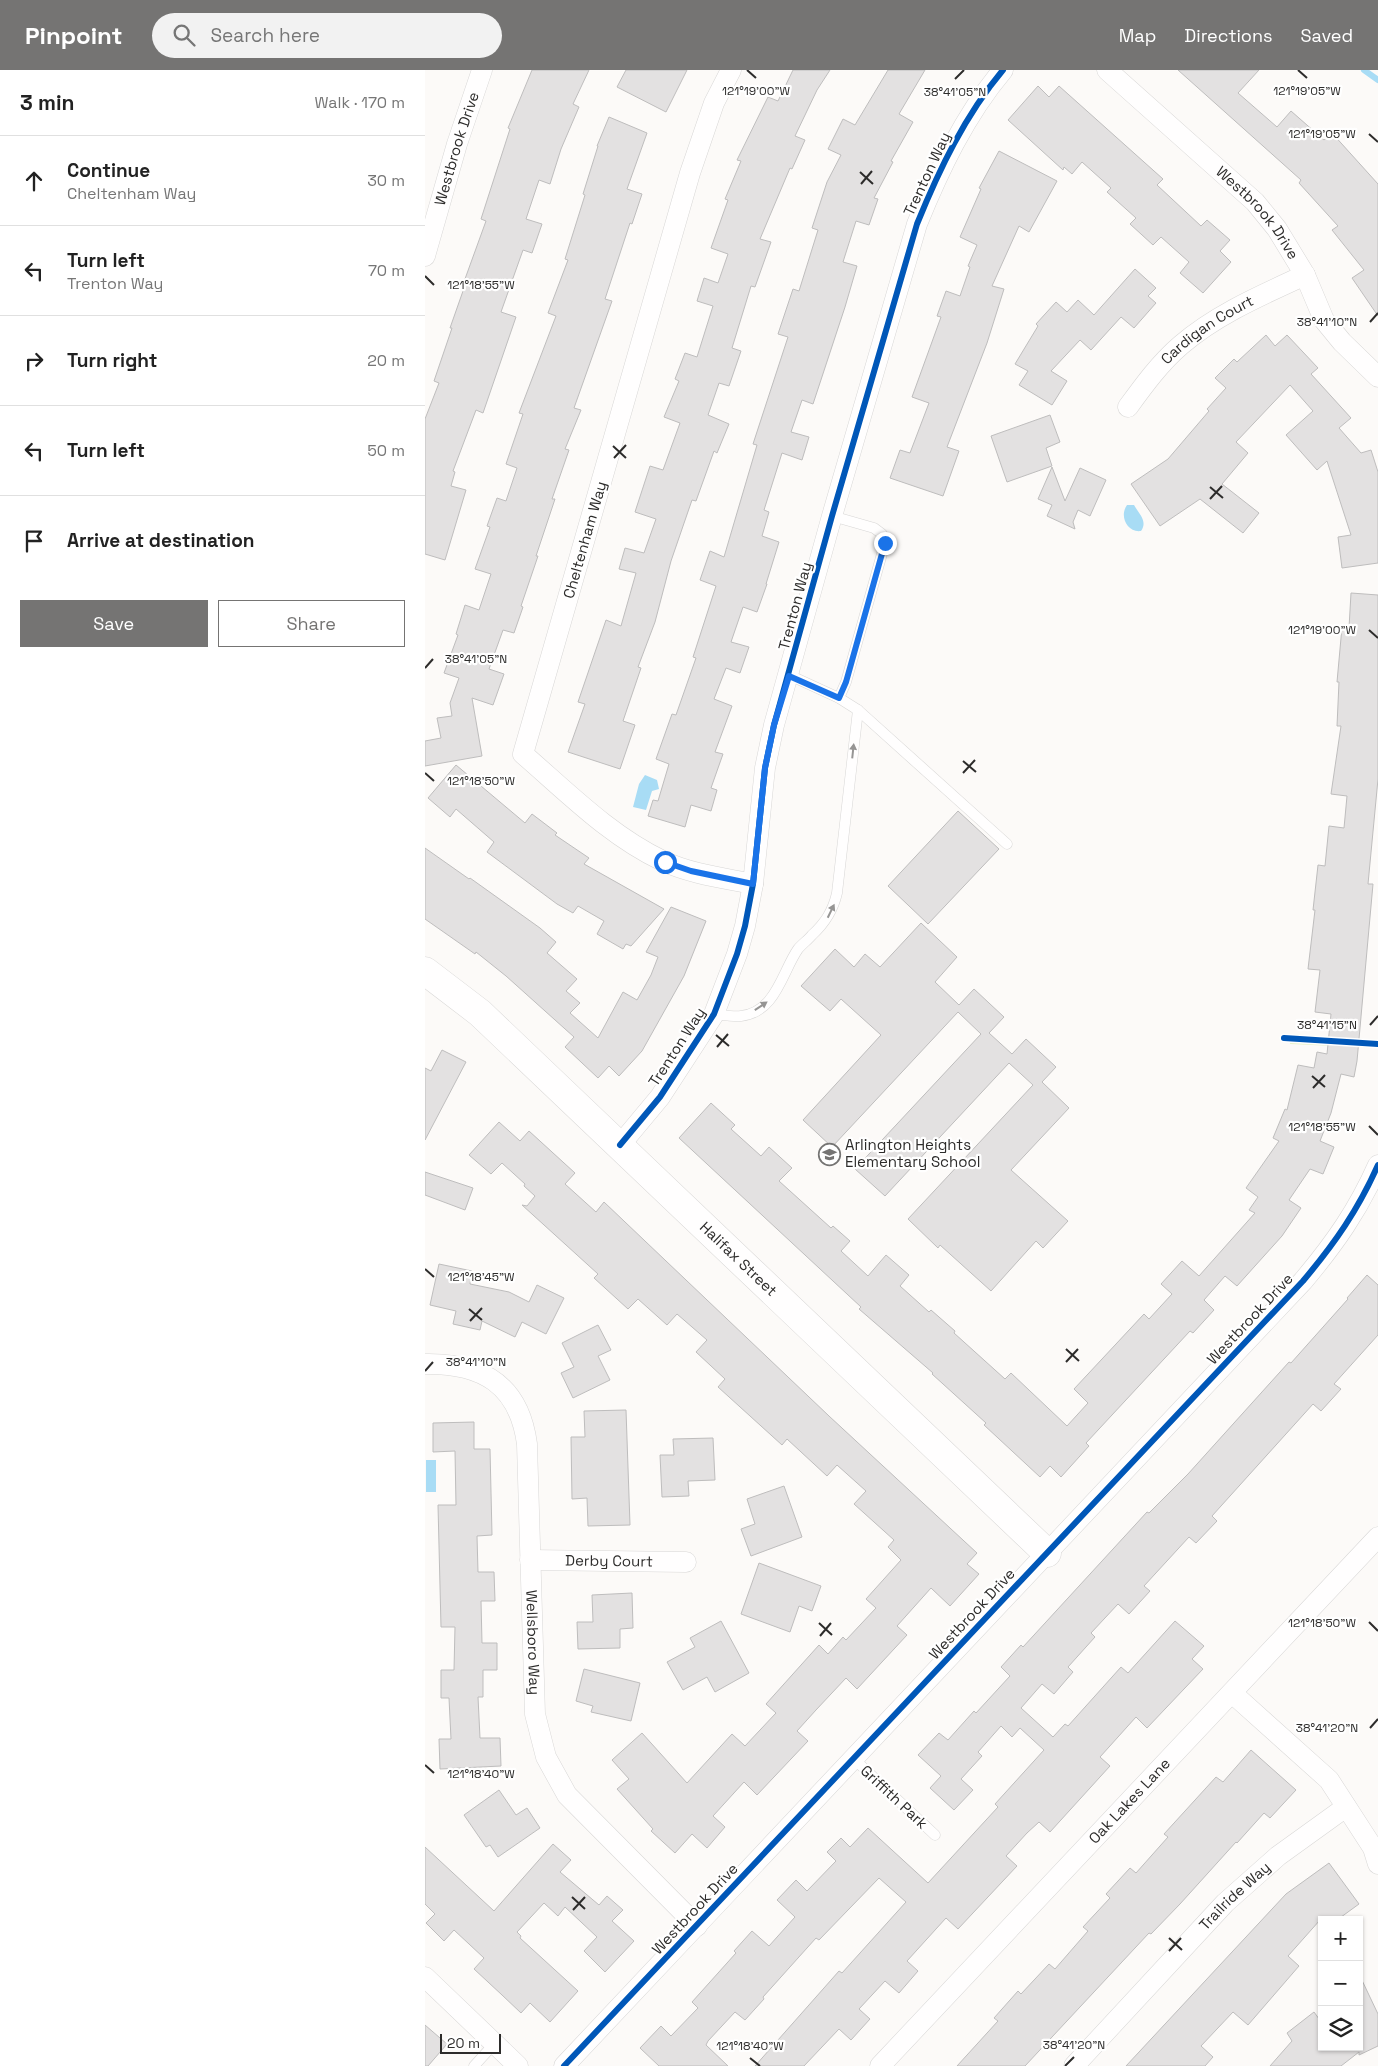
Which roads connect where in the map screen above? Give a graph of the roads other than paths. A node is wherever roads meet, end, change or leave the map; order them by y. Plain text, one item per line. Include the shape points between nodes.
1 (482, 70) edge
2 (731, 70) edge
3 (1003, 70) edge
4 (1107, 70) edge
5 (425, 256) edge
6 (1305, 274) junction
7 (1378, 377) edge
8 (1128, 407) dead end
9 (832, 516) junction
10 (789, 676) junction
11 (839, 698) junction
12 (858, 710) junction
13 (1007, 844) dead end
14 (753, 884) junction
15 (425, 971) edge
16 (714, 1014) junction
17 (620, 1144) junction
18 (1378, 1164) edge
19 (425, 1364) edge
20 (1378, 1536) edge
21 (1047, 1552) junction
22 (530, 1560) junction
23 (686, 1562) dead end
24 (1232, 1693) junction
25 (853, 1758) junction
26 (1346, 1807) junction
27 (935, 1835) dead end
28 (1378, 1864) edge
29 (697, 1926) junction
30 (425, 1977) edge
31 (494, 2044) junction
32 (474, 2066) edge
33 (518, 2066) edge
34 (564, 2066) edge
35 (880, 2066) edge
36 (1074, 2066) edge

1 - 5 street, Westbrook Drive
2 - 14 street, Cheltenham Way via 714,103 690,173 523,754 635,846 691,871
3 - 9 street, Trenton Way via 964,126 935,179 917,224
4 - 6 street, Westbrook Drive via 1255,202 1277,229
6 - 7 street, Westbrook Drive via 1324,320
6 - 8 street, Cardigan Court via 1201,329 1157,368
9 - 10 street, Trenton Way
9 - 11 lane via 874,528 882,534 885,543
10 - 11 lane
10 - 14 street, Trenton Way via 765,768
11 - 12 lane
12 - 13 lane
16 -> 12 lane via 742,1016 767,1002 775,994 799,948 833,908
14 - 16 street, Trenton Way via 737,954
15 - 17 street, Halifax Street via 480,1013
16 - 17 street, Trenton Way via 660,1097
17 - 21 street, Halifax Street
18 - 21 street, Westbrook Drive via 1349,1223 1327,1253
19 - 22 street, Wellsboro Way via 456,1365 483,1374 495,1382 521,1416 527,1444
20 - 24 street, Oak Lakes Lane
21 - 25 street, Westbrook Drive
22 - 23 street, Derby Court
22 - 29 street, Wellsboro Way via 535,1714 545,1756 559,1783 574,1802
24 - 26 street via 1329,1780
24 - 35 street, Oak Lakes Lane
25 - 27 lane, Griffith Park
25 - 29 street, Westbrook Drive
26 - 28 street via 1373,1848
26 - 36 street, Trailride Way via 1278,1856 1225,1903
29 - 34 street, Westbrook Drive
30 - 31 street
31 - 32 lane
31 - 33 street

